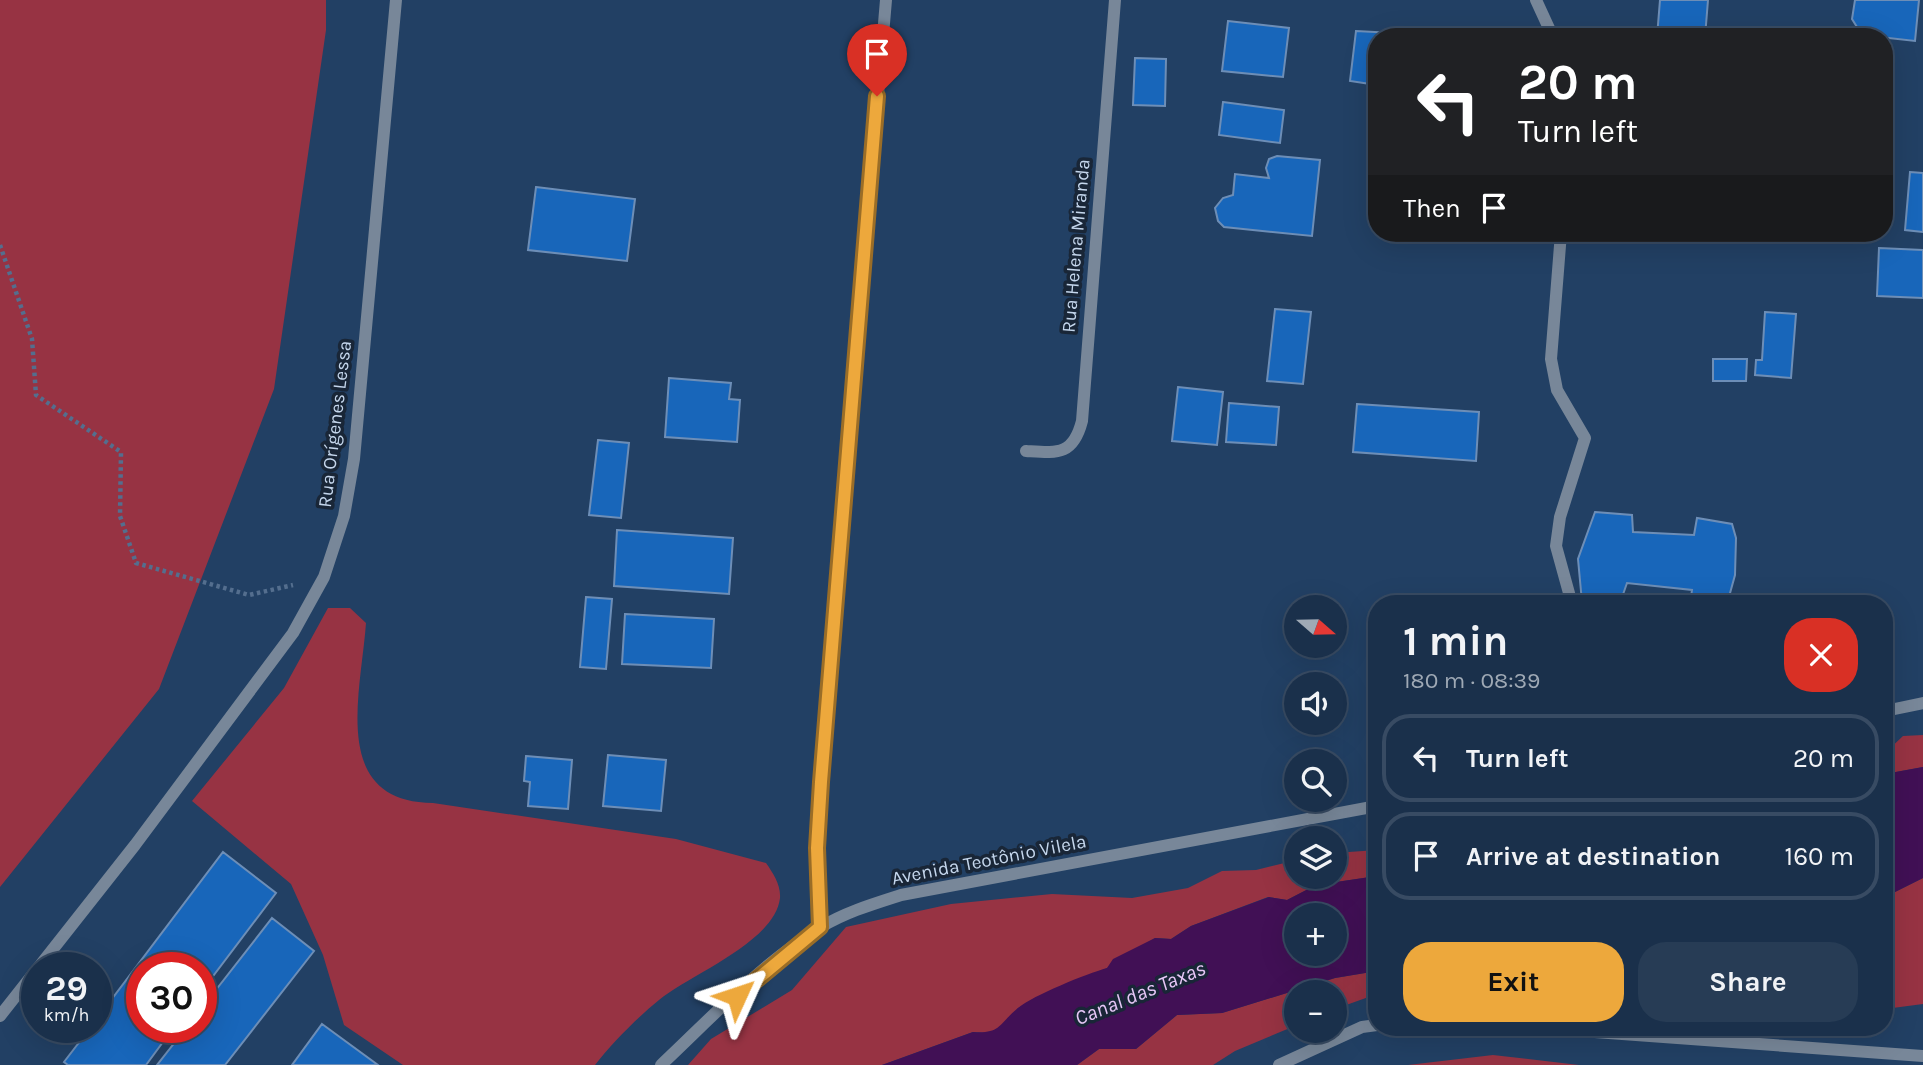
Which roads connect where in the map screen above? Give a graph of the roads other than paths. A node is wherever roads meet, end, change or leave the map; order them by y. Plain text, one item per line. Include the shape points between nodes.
1 (396, 0) edge
2 (886, 0) edge
3 (1115, 0) edge
4 (1536, 0) edge
5 (1549, 28) edge
6 (1560, 242) edge
7 (1026, 451) dead end
8 (1570, 595) edge
9 (1923, 703) edge
10 (1893, 709) edge
11 (1368, 808) edge
12 (820, 927) junction
13 (50, 952) edge
14 (21, 989) edge
15 (0, 1016) edge
16 (1368, 1026) edge
17 (1661, 1036) edge
18 (1887, 1051) junction
19 (1923, 1056) edge
20 (661, 1065) edge
21 (1279, 1065) edge
22 (1903, 1065) edge

1 - 13 street, Rua Orígenes Lessa via 354,459 344,516 324,577 293,633
2 - 12 street via 826,704 817,848
3 - 7 street, Rua Helena Miranda via 1082,421 1070,447 1053,453
4 - 5 street
6 - 8 street via 1551,359 1558,390 1584,438 1556,546
9 - 10 street
11 - 12 street, Avenida Teotônio Vilela via 901,895
12 - 20 street, Avenida Teotônio Vilela
14 - 15 street, Rua Orígenes Lessa
16 - 21 street
17 - 18 street
18 - 19 street
18 - 22 street

